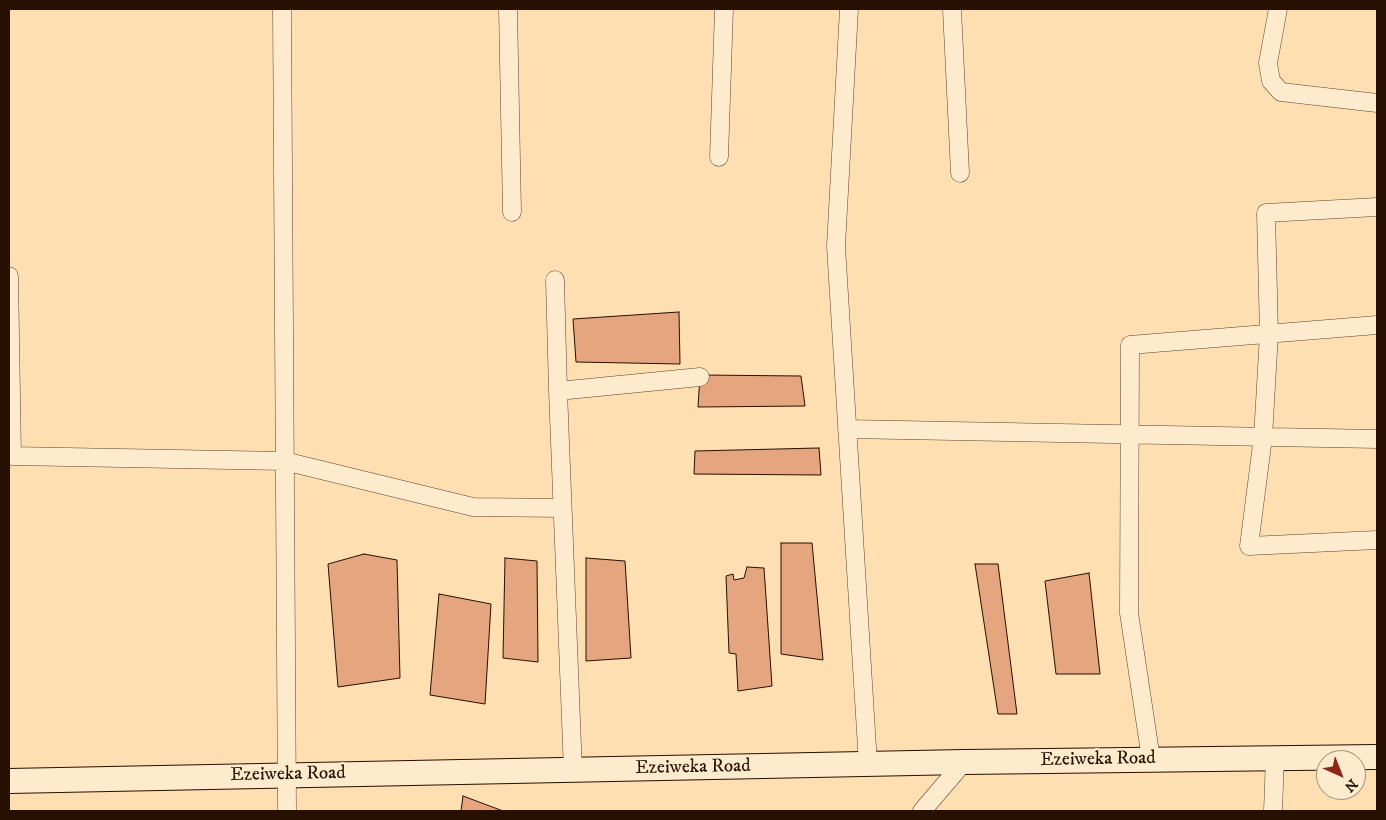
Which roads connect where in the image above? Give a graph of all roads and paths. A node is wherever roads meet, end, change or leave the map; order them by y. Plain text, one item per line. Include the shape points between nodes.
1 (282, 9) edge
2 (508, 9) edge
3 (724, 9) edge
4 (849, 9) edge
5 (952, 9) edge
6 (1278, 9) edge
7 (1377, 103) edge
8 (719, 158) dead end
9 (960, 173) dead end
10 (1377, 207) edge
11 (512, 212) dead end
12 (9, 276) edge
13 (555, 280) dead end
14 (1377, 324) edge
15 (1269, 334) junction
16 (700, 377) dead end
17 (558, 391) junction
18 (847, 429) junction
19 (1130, 434) junction
20 (1263, 437) junction
21 (1377, 439) edge
22 (11, 456) edge
23 (284, 461) junction
24 (562, 508) junction
25 (1377, 540) edge
26 (1275, 757) junction
27 (1377, 757) edge
28 (1151, 759) junction
29 (964, 762) junction
30 (868, 764) junction
31 (573, 771) junction
32 (286, 774) junction
33 (9, 781) edge
34 (286, 811) edge
35 (922, 811) edge
36 (1273, 811) edge

1 - 23 street
2 - 11 street
3 - 8 street
4 - 18 street via 836,246
5 - 9 street
6 - 7 street via 1268,63 1271,81 1281,92
10 - 15 street via 1266,213
12 - 22 street
13 - 17 street
14 - 15 street
15 - 19 street via 1130,345
15 - 20 street
16 - 17 street
17 - 24 street
18 - 19 street
18 - 30 street
19 - 20 street
19 - 28 street via 1129,613
20 - 21 street
20 - 25 street via 1249,546
22 - 23 street
23 - 24 street via 473,507
23 - 32 street
24 - 31 street
26 - 27 main road, Ezeiweka Road
26 - 28 main road, Ezeiweka Road
26 - 36 street
28 - 29 main road, Ezeiweka Road
29 - 30 main road, Ezeiweka Road
29 - 35 street
30 - 31 main road, Ezeiweka Road
31 - 32 main road, Ezeiweka Road
32 - 33 main road, Ezeiweka Road
32 - 34 street

